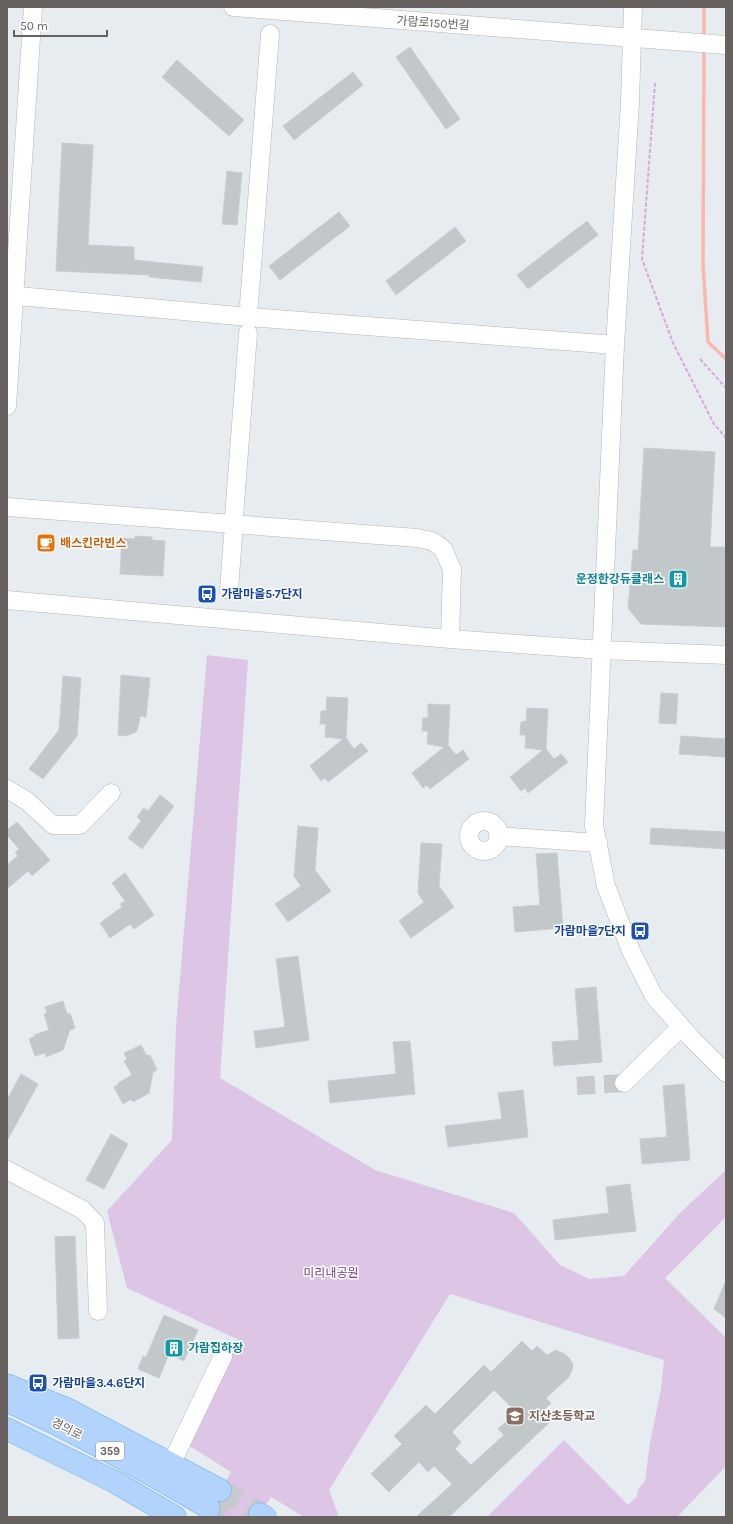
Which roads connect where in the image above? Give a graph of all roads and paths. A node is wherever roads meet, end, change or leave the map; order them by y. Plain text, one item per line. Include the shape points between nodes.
1 (33, 7) edge
2 (233, 7) edge
3 (633, 7) edge
4 (270, 34) dead end
5 (633, 38) junction
6 (726, 45) edge
7 (655, 83) dead end
8 (10, 295) edge
9 (249, 304) dead end
10 (248, 333) dead end
11 (615, 345) junction
12 (700, 358) dead end
13 (726, 388) edge
14 (7, 406) edge
15 (726, 438) edge
16 (7, 506) edge
17 (234, 517) dead end
18 (233, 536) dead end
19 (228, 590) dead end
20 (7, 600) edge
21 (450, 639) junction
22 (602, 650) junction
23 (726, 655) edge
24 (7, 789) edge
25 (111, 793) dead end
26 (498, 836) dead end
27 (598, 843) junction
28 (681, 1027) junction
29 (726, 1073) edge
30 (624, 1083) tunnel mouth
31 (7, 1170) edge
32 (98, 1311) dead end
33 (224, 1356) dead end
34 (7, 1385) edge
35 (7, 1401) edge
36 (7, 1429) edge
37 (171, 1464) junction
38 (176, 1517) edge

1 - 8 street
2 - 5 street, 가람로150번길
3 - 5 street
4 - 9 street
5 - 6 street, 가람로150번길
5 - 11 street
7 - 15 path via 642,259 673,343 714,424
8 - 11 street via 249,317
8 - 14 street
10 - 17 street
11 - 22 street
12 - 13 path
16 - 21 street via 417,538 432,542 443,549 452,569
18 - 19 street
20 - 21 street
21 - 22 street
22 - 23 street
22 - 27 street via 594,825
24 - 25 street via 27,801 53,825 80,826
26 - 27 street
27 - 28 street via 606,886 631,951 654,996
28 - 29 street
28 - 30 street
31 - 32 street via 83,1210 95,1223
33 - 37 street
34 - 37 main road via 67,1409
35 - 37 main road, 경의로 / 359 via 52,1421 143,1469 215,1499
36 - 38 main road via 115,1482

